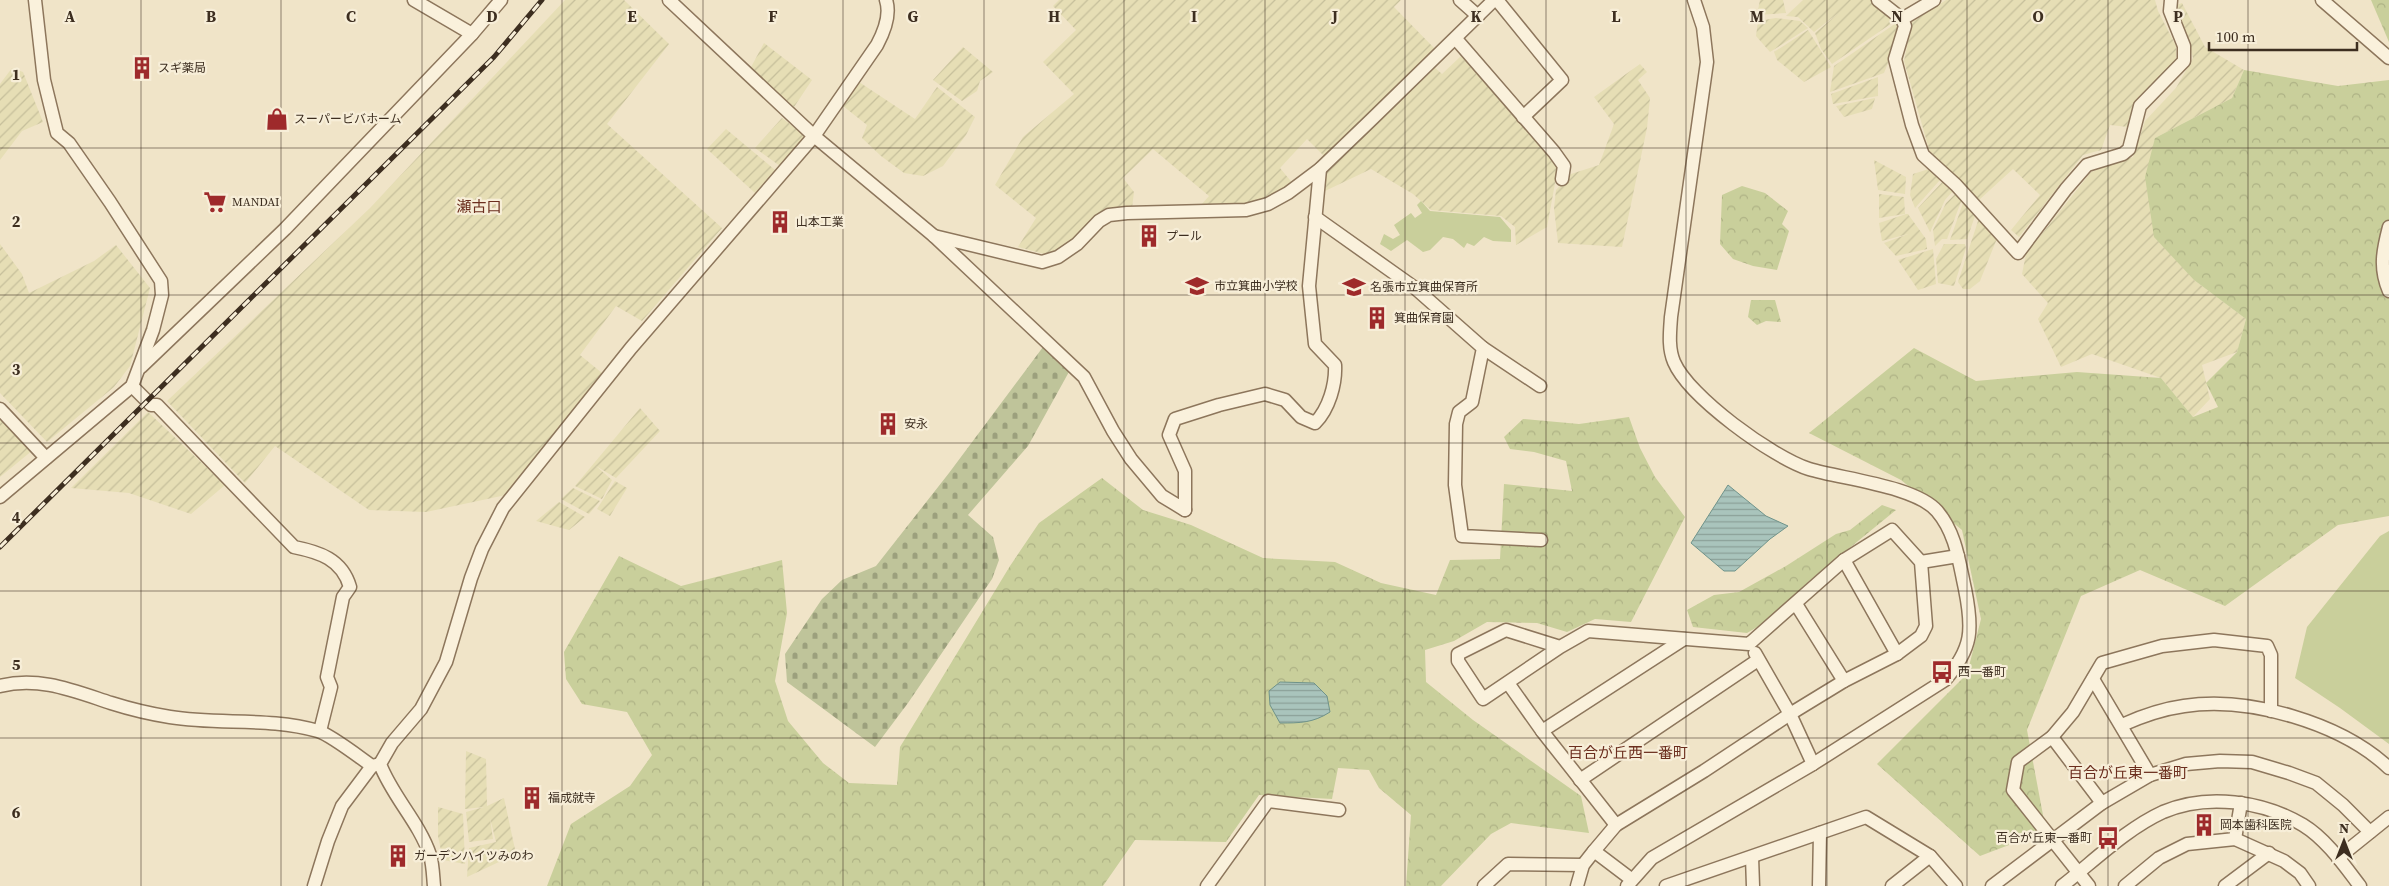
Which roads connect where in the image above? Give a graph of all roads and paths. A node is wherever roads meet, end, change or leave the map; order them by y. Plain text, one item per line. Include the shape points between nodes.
1 (35, 0) edge
2 (414, 0) edge
3 (501, 0) edge
4 (669, 0) edge
5 (886, 0) edge
6 (1460, 0) edge
7 (1495, 0) edge
8 (1694, 0) edge
9 (1878, 0) edge
10 (1934, 0) edge
11 (2171, 0) edge
12 (2322, 0) edge
13 (1478, 16) junction
14 (1902, 19) junction
15 (472, 34) junction
16 (1456, 40) junction
17 (2389, 58) edge
18 (1523, 117) junction
19 (814, 136) junction
20 (1320, 168) junction
21 (1562, 179) dead end
22 (1315, 217) junction
23 (2389, 227) edge
24 (934, 236) junction
25 (2389, 291) edge
26 (1483, 348) junction
27 (140, 369) junction
28 (132, 386) junction
29 (1540, 386) dead end
30 (0, 409) edge
31 (46, 458) junction
32 (0, 497) edge
33 (1541, 540) dead end
34 (1958, 556) junction
35 (1844, 560) junction
36 (1921, 562) junction
37 (1796, 604) junction
38 (1684, 639) junction
39 (1749, 644) junction
40 (1560, 647) junction
41 (1897, 654) junction
42 (1758, 660) junction
43 (2093, 679) junction
44 (1844, 681) junction
45 (1508, 683) junction
46 (0, 686) edge
47 (2271, 711) junction
48 (1790, 714) junction
49 (2122, 725) junction
50 (320, 731) junction
51 (1542, 731) junction
52 (2052, 736) junction
53 (1813, 764) junction
54 (376, 765) junction
55 (2389, 768) edge
56 (2150, 775) junction
57 (1580, 780) junction
58 (2102, 803) junction
59 (2241, 803) junction
60 (1339, 810) dead end
61 (2389, 817) edge
62 (1616, 825) junction
63 (2370, 832) junction
64 (1820, 833) junction
65 (2235, 839) junction
66 (2054, 841) junction
67 (1594, 851) junction
68 (2269, 854) junction
69 (1752, 856) junction
70 (1930, 856) junction
71 (2338, 858) junction
72 (1583, 865) junction
73 (2078, 873) junction
74 (1629, 882) edge
75 (431, 883) edge
76 (314, 886) edge
77 (1208, 886) edge
78 (1484, 886) edge
79 (1577, 886) edge
80 (1666, 886) edge
81 (1752, 886) edge
82 (1819, 886) edge
83 (1892, 886) edge
84 (1956, 886) edge
85 (1992, 886) edge
86 (2062, 886) edge
87 (2089, 886) edge
88 (2125, 886) edge
89 (2225, 886) edge
90 (2309, 886) edge
91 (2360, 886) edge

1 - 27 street via 44,80 57,133 69,143 161,281 162,295
2 - 15 street
3 - 15 street
4 - 19 street
5 - 19 street via 885,31
6 - 13 street
7 - 13 street
7 - 18 street via 1562,80
8 - 34 street via 1706,45 1706,79 1671,317 1670,345 1674,362 1709,404 1773,452 1807,468 1909,495 1936,510 1950,529
9 - 14 street
10 - 14 street
11 - 14 street via 2170,11 2184,46 2184,62 2140,106 2129,149 2087,165 2018,253 1956,185 1923,155 1895,59 1905,26
12 - 17 street
13 - 16 street
15 - 27 street via 286,229
16 - 18 street
16 - 20 street
18 - 21 street via 1564,166
19 - 24 street
19 - 54 street via 631,348 503,508 471,578 446,662 421,709
20 - 22 street
20 - 24 street via 1288,193 1268,204 1246,210 1109,215 1077,244 1058,257 1042,262
22 - 24 street via 1309,286 1315,344 1335,365 1336,374 1325,409 1315,423 1301,418 1285,400 1265,394 1175,419 1169,434 1185,472 1185,510 1162,496 1131,460 1084,377
22 - 26 street via 1414,288
23 - 25 street via 2382,254 2382,272
26 - 29 street
26 - 33 street via 1472,402 1459,412 1456,424 1455,485 1462,536
27 - 28 street
28 - 31 street
28 - 50 street via 151,405 157,406 294,547 313,551 342,568 350,587 343,597 327,677 331,687
30 - 31 street
31 - 32 street
34 - 36 street
34 - 53 street via 1969,610 1970,638 1961,662 1945,680
35 - 36 street via 1892,530
35 - 37 street
35 - 41 street
36 - 41 street via 1926,626 1922,636
37 - 39 street
37 - 44 street
38 - 39 street
38 - 40 street via 1588,631
38 - 51 street
39 - 42 street
40 - 45 street
40 - 45 street via 1506,630 1458,654 1458,662 1483,699
41 - 44 street
42 - 48 street
42 - 57 street
43 - 47 street via 2102,664 2162,646 2214,640 2267,646 2271,655
43 - 49 street
43 - 52 street via 2073,712
44 - 48 street
45 - 51 street
46 - 50 street via 48,683 169,717 279,724
47 - 49 street via 2228,705 2185,705 2152,712
47 - 55 street via 2302,718 2342,735
48 - 53 street
48 - 62 street
49 - 56 street
50 - 54 street
51 - 57 street
52 - 58 street
52 - 66 street via 2018,762 2013,790
53 - 74 street via 1652,858
54 - 75 street via 430,855
54 - 76 street via 342,806
56 - 58 street
56 - 63 street via 2186,764 2252,762 2316,784
57 - 62 street
58 - 66 street
59 - 65 street
59 - 71 street via 2274,811 2304,826
59 - 73 street via 2192,804 2164,812 2131,831
60 - 77 street via 1268,801
61 - 63 street
62 - 67 street
63 - 71 street
64 - 69 street
64 - 70 street via 1866,818
64 - 82 street
65 - 68 street
65 - 88 street via 2187,844 2158,858
66 - 73 street
66 - 85 street
67 - 72 street
67 - 74 street
68 - 89 street
68 - 90 street via 2300,874
69 - 80 street
69 - 81 street
70 - 83 street
70 - 84 street
71 - 91 street
72 - 78 street via 1508,864
72 - 79 street
73 - 86 street
73 - 87 street

